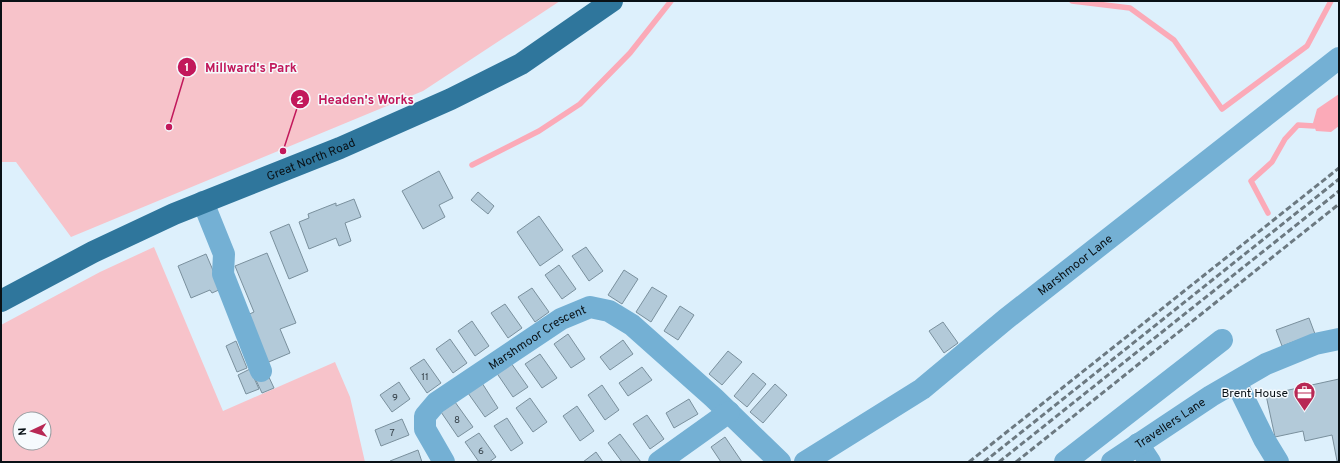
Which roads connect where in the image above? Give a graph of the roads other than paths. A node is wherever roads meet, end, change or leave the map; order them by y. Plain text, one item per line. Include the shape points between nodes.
1 (612, 1) edge
2 (1339, 58) edge
3 (203, 202) junction
4 (1, 301) edge
5 (1339, 338) edge
6 (1222, 340) dead end
7 (261, 371) dead end
8 (1236, 382) junction
9 (729, 412) junction
10 (1138, 444) junction
11 (444, 462) edge
12 (659, 462) edge
13 (780, 462) edge
14 (805, 462) edge
15 (1065, 462) edge
16 (1112, 462) edge
17 (1150, 462) edge
18 (1278, 462) edge

1 - 3 main road, Great North Road via 521,64 451,99 340,148
2 - 14 street, Marshmoor Lane via 1006,319 922,389
3 - 4 main road, Great North Road via 93,252
3 - 7 street via 224,254 223,274
5 - 8 street, Travellers Lane via 1316,344 1266,364
6 - 15 street
8 - 10 street, Travellers Lane
8 - 18 street
9 - 11 street, Marshmoor Crescent via 632,326 609,311 590,307 561,319 436,403 425,416 425,429
9 - 12 street
9 - 13 street, Marshmoor Crescent
10 - 16 street, Travellers Lane
10 - 17 street

